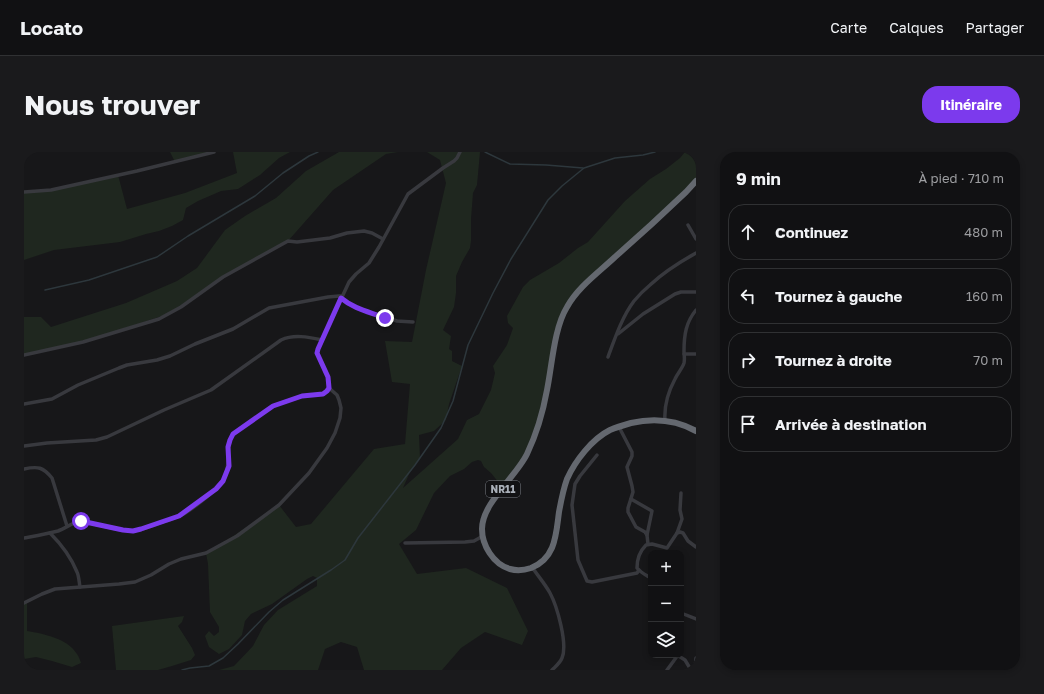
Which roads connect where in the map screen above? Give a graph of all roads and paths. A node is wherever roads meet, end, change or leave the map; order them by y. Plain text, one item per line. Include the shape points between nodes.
1 (214, 152) edge
2 (460, 152) edge
3 (696, 181) edge
4 (24, 192) edge
5 (688, 225) dead end
6 (384, 239) junction
7 (696, 239) edge
8 (696, 253) edge
9 (696, 292) edge
10 (342, 297) junction
11 (696, 310) edge
12 (413, 322) dead end
13 (617, 334) junction
14 (322, 340) junction
15 (684, 354) junction
16 (696, 354) edge
17 (24, 355) edge
18 (608, 357) dead end
19 (329, 388) junction
20 (24, 404) edge
21 (664, 421) junction
22 (619, 427) junction
23 (696, 431) edge
24 (24, 446) edge
25 (597, 455) dead end
26 (24, 469) edge
27 (681, 493) dead end
28 (631, 499) junction
29 (67, 526) junction
30 (50, 533) junction
31 (677, 533) junction
32 (646, 535) junction
33 (483, 536) junction
34 (24, 538) edge
35 (405, 543) dead end
36 (648, 544) junction
37 (696, 547) edge
38 (532, 567) junction
39 (638, 570) junction
40 (648, 576) edge
41 (80, 587) junction
42 (24, 603) edge
43 (684, 614) edge
44 (696, 619) edge
45 (675, 658) edge
46 (682, 658) edge
47 (696, 658) edge
48 (552, 670) edge
49 (667, 670) edge
50 (692, 670) edge
51 (695, 670) edge

1 - 4 street via 137,172 51,190
2 - 6 street via 454,161 408,194
3 - 33 highway, NR11 via 590,280 566,309 560,325 539,425 522,463 486,512
5 - 7 street
6 - 10 street via 369,263 349,282
6 - 17 street via 364,231 330,238 288,241 223,277 181,307 159,318 83,342
8 - 13 street via 662,274 642,292 627,312
9 - 13 street via 675,294
10 - 12 street via 347,303 360,309 397,321
10 - 14 street
10 - 20 street via 269,308 233,329 170,356 123,366 52,399
11 - 15 street via 689,319 686,329
13 - 18 street
14 - 19 street via 317,353 328,377
14 - 24 street via 298,336 285,338 211,390 107,437
15 - 16 street
15 - 21 street via 683,365 670,388
19 - 29 street via 323,394 302,396 273,406 233,434 228,447 229,466 223,481 179,516 133,531 81,521
19 - 41 street via 337,395 341,408 335,433 309,473 279,505 237,536 206,553 181,559 135,582
21 - 22 highway, NR11 via 641,421
21 - 23 highway, NR11
22 - 28 street via 632,452 627,466 633,492
22 - 38 highway, NR11 via 591,444 579,457 563,489 554,544 546,558
25 - 39 street via 575,484 572,505 578,560 587,581 592,582 637,573
26 - 29 street via 39,468 52,478
27 - 31 street via 682,519
28 - 32 street via 628,512 636,527
28 - 32 street via 652,511
29 - 30 street
30 - 34 street
30 - 41 street via 68,555 77,572
31 - 36 street via 667,548
31 - 37 street via 682,532
32 - 36 street
33 - 35 street via 465,542
33 - 38 highway, NR11 via 487,549 500,564 518,570
36 - 39 street via 640,552
38 - 48 street via 550,594 562,629 563,653 560,662
39 - 40 street
41 - 42 street via 56,589
43 - 44 street
45 - 49 street
46 - 50 street
47 - 51 street

